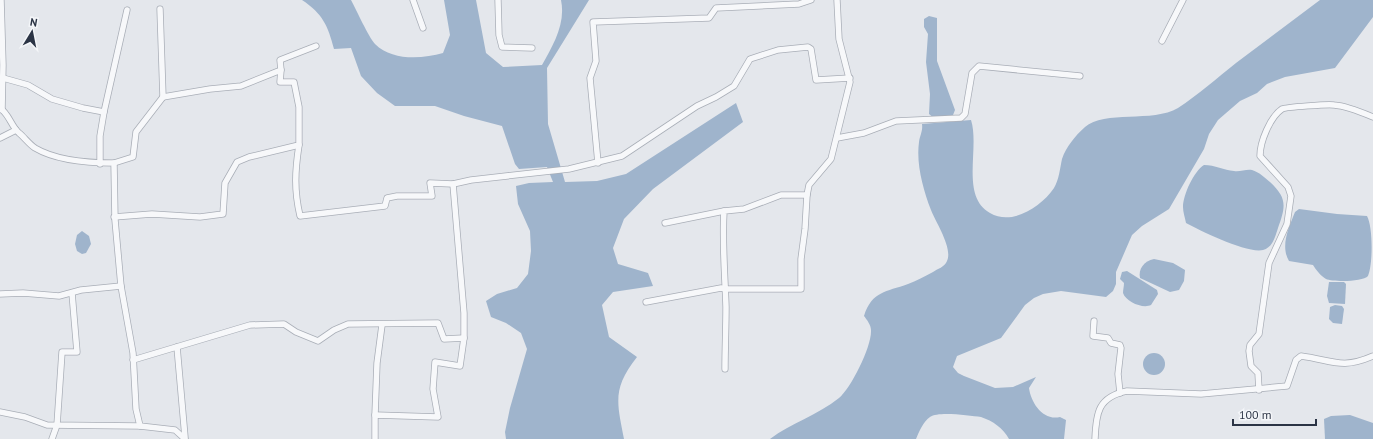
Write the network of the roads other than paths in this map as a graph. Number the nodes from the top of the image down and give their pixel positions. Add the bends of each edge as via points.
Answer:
1 (1, 0) edge
2 (413, 0) edge
3 (498, 0) edge
4 (811, 0) edge
5 (837, 0) edge
6 (1183, 0) edge
7 (160, 8) dead end
8 (127, 10) dead end
9 (423, 28) dead end
10 (1162, 41) dead end
11 (316, 46) dead end
12 (532, 48) dead end
13 (281, 70) junction
14 (1080, 76) dead end
15 (3, 78) junction
16 (850, 78) junction
17 (163, 97) junction
18 (1, 109) edge
19 (104, 112) junction
20 (1373, 117) edge
21 (16, 130) junction
22 (0, 138) edge
23 (837, 138) junction
24 (299, 145) junction
25 (114, 163) junction
26 (100, 164) junction
27 (598, 164) junction
28 (453, 184) junction
29 (807, 195) junction
30 (724, 212) junction
31 (114, 217) junction
32 (665, 223) dead end
33 (122, 286) junction
34 (725, 289) junction
35 (72, 293) junction
36 (0, 294) edge
37 (646, 302) dead end
38 (1094, 321) dead end
39 (382, 325) junction
40 (464, 338) junction
41 (177, 347) junction
42 (1373, 356) edge
43 (133, 360) junction
44 (724, 369) dead end
45 (1259, 390) junction
46 (1120, 393) junction
47 (0, 412) edge
48 (375, 414) junction
49 (57, 425) junction
50 (140, 426) junction
51 (185, 438) edge
52 (52, 439) edge
53 (375, 439) edge
54 (1095, 439) edge

1 - 15 street
2 - 9 street
3 - 12 street via 502,47
4 - 27 street via 799,4 716,8 709,18 593,22 596,61 590,78
5 - 16 street via 839,39
6 - 10 street
7 - 17 street
8 - 19 street
11 - 13 street via 280,60
13 - 17 street via 241,86 210,88
13 - 24 street via 280,82 294,82 299,107
14 - 23 street via 979,66 972,73 965,114 961,118 896,121 864,133
15 - 18 street
15 - 19 street via 28,85 52,99
16 - 23 street
16 - 27 street via 816,80 812,52 808,47 778,50 754,57 750,59 734,86 697,106 622,156
17 - 25 street via 136,132 133,157
18 - 21 street
19 - 26 street via 100,136
20 - 45 street via 1334,105 1298,106 1282,109 1264,135 1260,156 1288,187 1291,196 1287,224 1269,263 1259,334 1250,345 1249,351 1251,366 1258,373
21 - 22 street
21 - 26 street via 34,148 59,157
23 - 29 street via 831,159 809,185
24 - 28 street via 295,169 295,196 300,216 385,206 387,198 432,196 430,183
24 - 31 street via 237,162 225,183 224,214 200,217 152,214
25 - 26 street
25 - 31 street
27 - 28 street
28 - 40 street
29 - 30 street via 781,195 744,209
29 - 34 street via 801,288
30 - 32 street
30 - 34 street
31 - 33 street
33 - 35 street
33 - 43 street
34 - 37 street
34 - 44 street
35 - 36 street via 60,296
35 - 49 street via 77,352 62,352
38 - 46 street via 1093,336 1108,338 1120,345
39 - 40 street via 438,323 444,339
39 - 41 street via 348,324 334,330 318,342 284,324 250,325
39 - 48 street
40 - 48 street via 460,366 435,362 433,389 438,417
41 - 43 street
41 - 51 street
42 - 45 street via 1358,363 1346,364 1301,356 1296,360 1288,386
43 - 50 street via 136,409
45 - 46 street via 1201,394
46 - 54 street via 1111,396 1098,409
47 - 49 street via 47,425
48 - 53 street
49 - 50 street
49 - 52 street
50 - 51 street via 175,430

